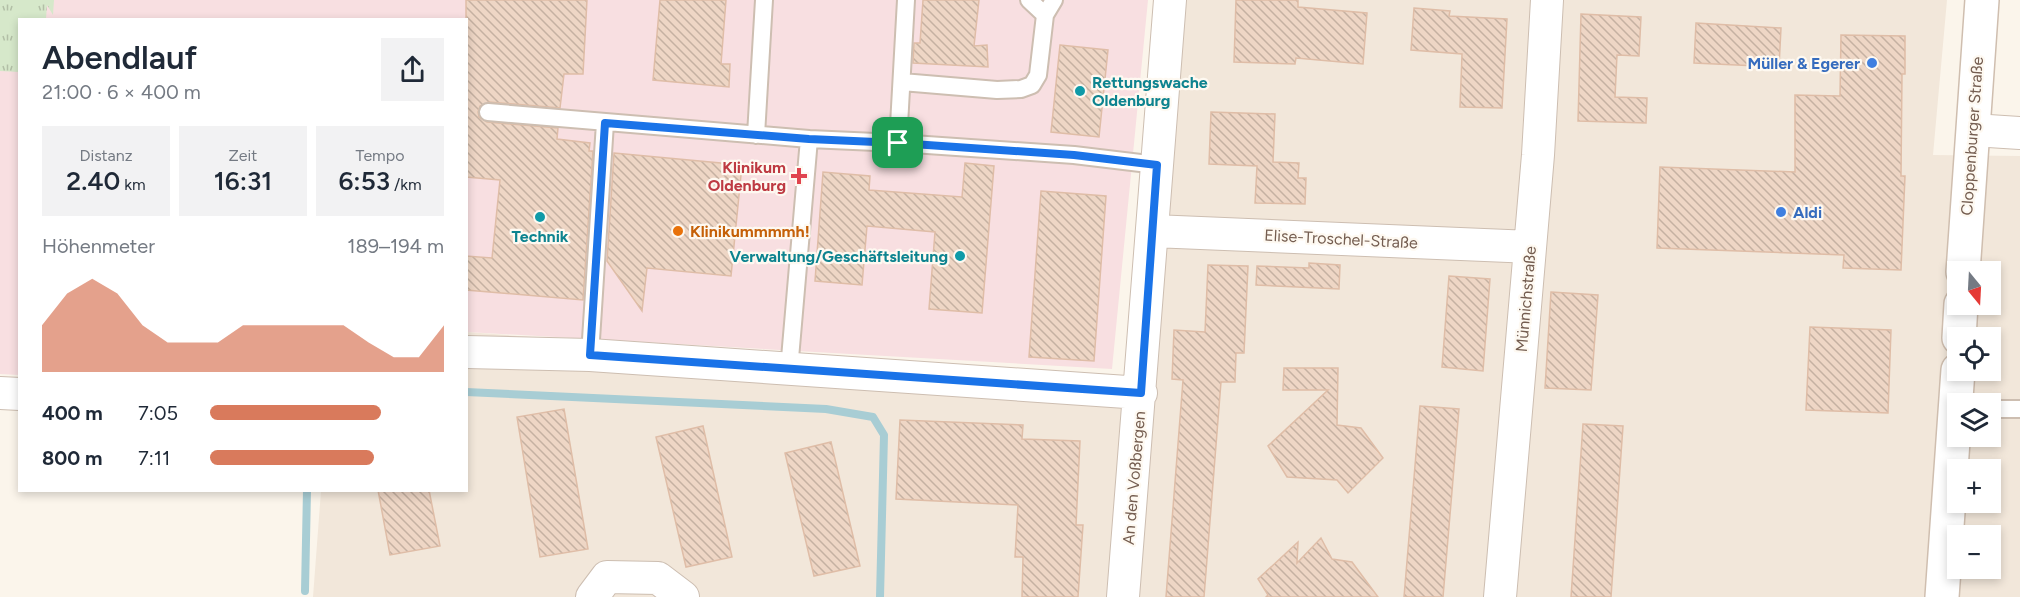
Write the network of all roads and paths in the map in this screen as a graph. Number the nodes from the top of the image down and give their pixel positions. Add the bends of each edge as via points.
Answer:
1 (764, 0) edge
2 (906, 0) edge
3 (1029, 0) edge
4 (1054, 0) edge
5 (1170, 0) edge
6 (1547, 0) edge
7 (1982, 0) edge
8 (1045, 15) junction
9 (902, 82) junction
10 (488, 112) dead end
11 (605, 123) junction
12 (1973, 130) junction
13 (2020, 134) edge
14 (756, 135) junction
15 (809, 139) junction
16 (898, 143) junction
17 (1157, 165) junction
18 (1153, 231) junction
19 (1530, 248) junction
20 (1964, 261) edge
21 (468, 352) edge
22 (590, 355) junction
23 (789, 370) junction
24 (0, 393) edge
25 (1141, 393) junction
26 (18, 394) edge
27 (2001, 409) edge
28 (2020, 409) edge
29 (1953, 447) edge
30 (592, 597) edge
31 (683, 597) edge
32 (1124, 597) edge
33 (1500, 597) edge
34 (1942, 597) edge

1 - 14 lane
2 - 9 lane
3 - 8 lane
4 - 8 lane
5 - 17 street, An den Voßbergen
6 - 19 street, Münnichstraße
7 - 12 main road, Cloppenburger Straße
8 - 9 lane via 1038,75 1032,85 997,90
9 - 16 lane
10 - 11 lane
11 - 14 lane
11 - 22 lane
12 - 13 street
12 - 20 main road, Cloppenburger Straße
14 - 15 lane
15 - 16 lane
15 - 23 lane
16 - 17 lane
17 - 18 street, An den Voßbergen
18 - 19 street, Elise-Troschel-Straße
18 - 25 street, An den Voßbergen
19 - 33 street, Münnichstraße
21 - 22 street
22 - 23 street
23 - 25 street
24 - 26 street
25 - 32 street, An den Voßbergen
27 - 28 lane
29 - 34 main road
30 - 31 street via 607,577 658,578

